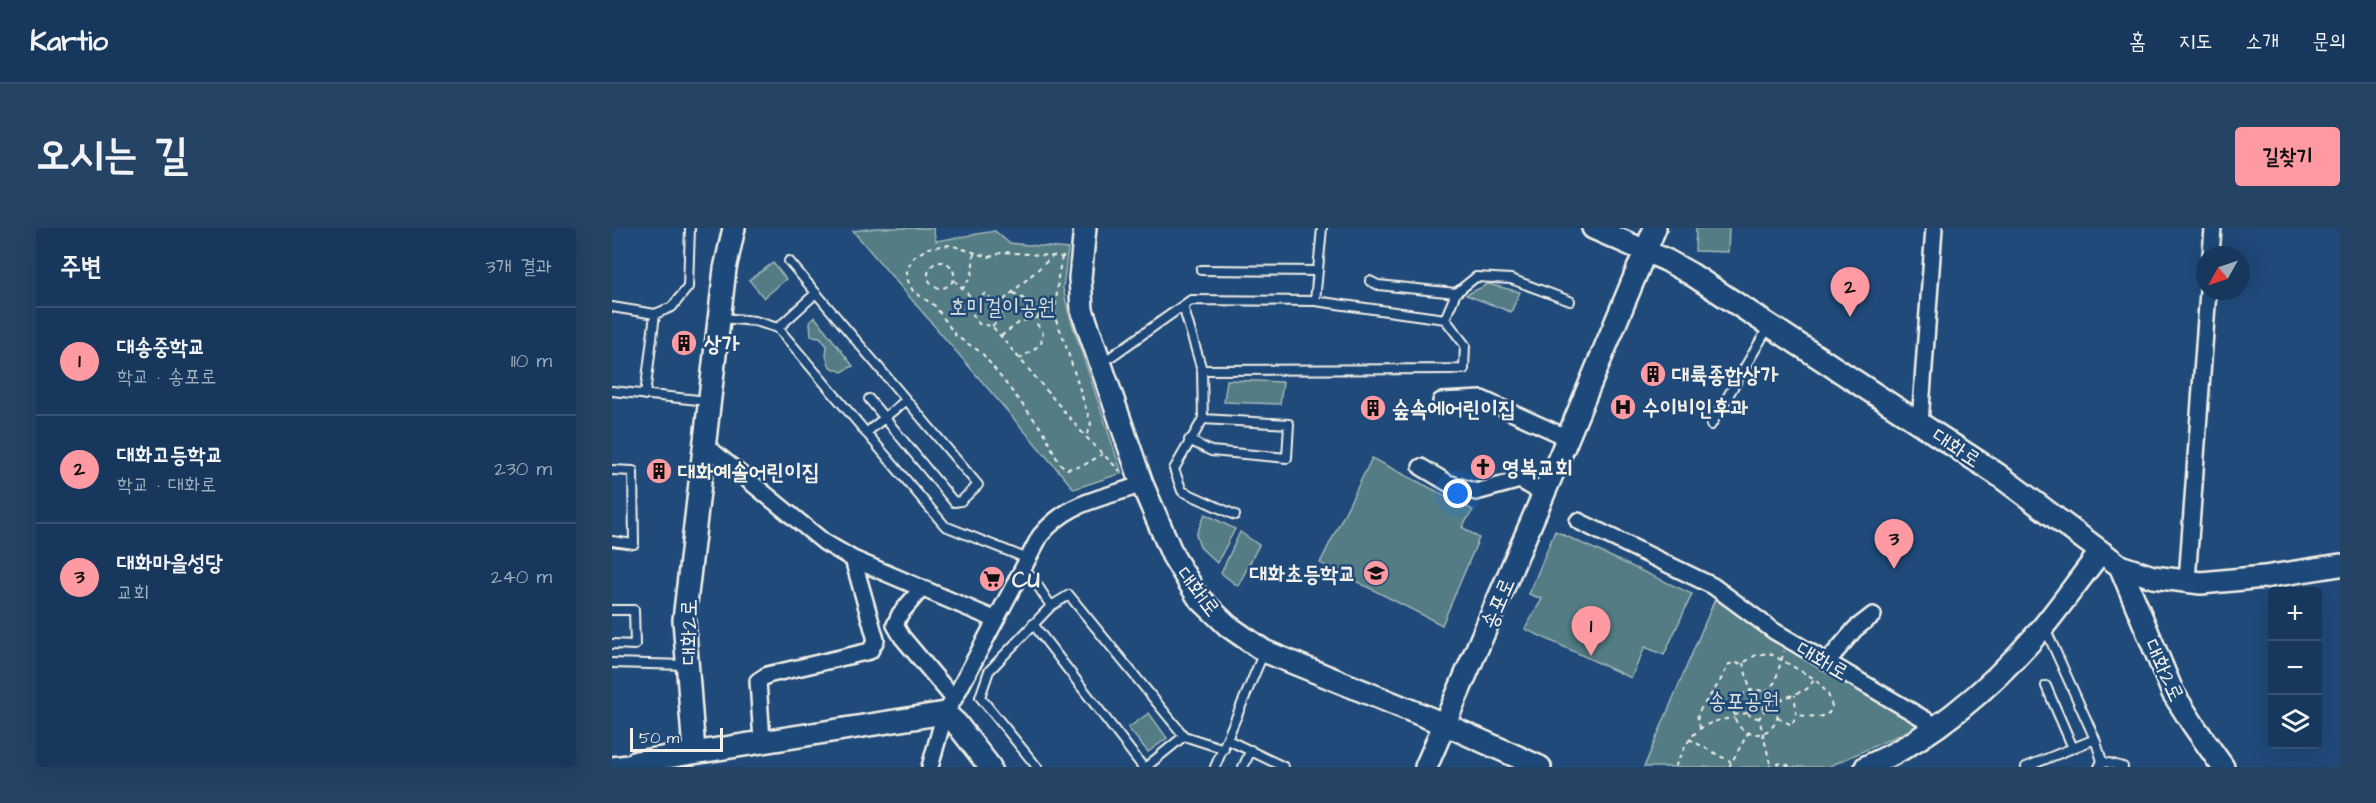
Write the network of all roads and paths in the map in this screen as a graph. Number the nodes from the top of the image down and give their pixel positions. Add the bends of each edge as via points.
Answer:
1 (690, 228) edge
2 (734, 228) edge
3 (1085, 228) edge
4 (1322, 228) edge
5 (1593, 228) edge
6 (1655, 228) edge
7 (1934, 228) edge
8 (2213, 228) edge
9 (2212, 246) edge
10 (1646, 251) junction
11 (974, 253) junction
12 (1053, 256) junction
13 (789, 261) dead end
14 (1201, 270) dead end
15 (1318, 271) junction
16 (953, 279) junction
17 (1371, 281) dead end
18 (962, 290) junction
19 (816, 293) junction
20 (1012, 293) junction
21 (1456, 293) junction
22 (2207, 300) edge
23 (975, 301) junction
24 (1315, 301) junction
25 (1570, 301) dead end
26 (996, 306) junction
27 (1183, 306) junction
28 (612, 307) edge
29 (655, 314) junction
30 (1038, 317) junction
31 (720, 318) junction
32 (1445, 319) junction
33 (992, 326) junction
34 (1769, 326) junction
35 (778, 328) junction
36 (1001, 337) junction
37 (1020, 359) junction
38 (1100, 364) junction
39 (1202, 370) junction
40 (612, 391) edge
41 (645, 395) junction
42 (868, 399) dead end
43 (906, 400) junction
44 (709, 401) junction
45 (1441, 401) dead end
46 (884, 418) junction
47 (1203, 418) junction
48 (1920, 423) junction
49 (1711, 425) dead end
50 (866, 433) junction
51 (1086, 436) junction
52 (1568, 438) junction
53 (1189, 440) junction
54 (705, 445) junction
55 (1103, 454) junction
56 (1421, 467) dead end
57 (612, 470) edge
58 (1122, 473) dead end
59 (1142, 484) junction
60 (1544, 494) junction
61 (1235, 515) dead end
62 (1578, 521) dead end
63 (612, 542) edge
64 (2100, 553) junction
65 (853, 559) junction
66 (1028, 559) junction
67 (2340, 565) edge
68 (2120, 566) junction
69 (1020, 572) junction
70 (2187, 581) junction
71 (922, 588) junction
72 (1051, 606) junction
73 (612, 610) edge
74 (1873, 615) dead end
75 (994, 619) junction
76 (1033, 624) junction
77 (2043, 627) junction
78 (1789, 640) junction
79 (612, 644) edge
80 (1264, 651) junction
81 (1782, 659) junction
82 (1827, 662) junction
83 (612, 663) edge
84 (1743, 663) junction
85 (687, 666) junction
86 (1815, 680) junction
87 (2046, 686) dead end
88 (1751, 690) junction
89 (1766, 692) junction
90 (1795, 695) junction
91 (1754, 703) junction
92 (1776, 703) junction
93 (950, 706) junction
94 (1763, 707) junction
95 (1748, 713) junction
96 (1796, 714) junction
97 (1734, 716) junction
98 (1759, 718) junction
99 (1778, 718) junction
100 (1444, 724) junction
101 (1938, 727) junction
102 (1700, 728) junction
103 (1748, 733) junction
104 (1762, 734) junction
105 (1184, 736) junction
106 (1688, 739) junction
107 (2095, 739) junction
108 (1228, 740) junction
109 (762, 741) junction
110 (2073, 748) junction
111 (1224, 749) junction
112 (1251, 750) junction
113 (694, 752) junction
114 (636, 762) joint
115 (1731, 762) junction
116 (2101, 764) edge
117 (612, 765) edge
118 (1770, 766) edge
119 (930, 767) edge
120 (990, 767) edge
121 (1037, 767) edge
122 (1145, 767) edge
123 (1215, 767) edge
124 (1243, 767) edge
125 (1284, 767) edge
126 (1426, 767) edge
127 (1540, 767) edge
128 (1674, 767) edge
129 (1729, 767) edge
130 (1795, 767) edge
131 (1866, 767) edge
132 (2026, 767) edge
133 (2123, 767) edge
134 (2223, 767) edge

1 - 29 lane via 688,287 672,307
2 - 31 street, 대화2로
3 - 38 street, 대화1로 via 1079,295
4 - 15 lane
5 - 10 street, 대화로
6 - 10 street, 송포로
7 - 48 street
8 - 9 street
10 - 34 street, 대화로 via 1673,263
10 - 52 street, 송포로
11 - 12 path via 988,257 1003,252
11 - 18 path via 972,275
11 - 55 path via 950,245 928,248 914,257 907,269 907,279 913,291 935,306 956,336 982,353 1044,432 1059,463 1067,469 1082,466
12 - 20 path
12 - 51 path via 1064,257 1058,277 1055,318 1091,424
13 - 19 lane
14 - 15 lane
15 - 24 lane
16 - 16 path via 947,264 939,263 929,270 930,282 936,287 944,288
16 - 18 path
17 - 21 lane
18 - 23 path
19 - 35 lane
19 - 43 lane
20 - 26 path
20 - 30 path via 1026,301 1040,302 1044,308
21 - 25 lane via 1476,277 1511,279
21 - 32 lane
22 - 70 street
23 - 26 path via 986,293
23 - 33 path via 972,313 979,324
24 - 27 lane via 1191,300
24 - 32 lane
26 - 33 path via 1004,317
27 - 38 lane
27 - 39 lane
28 - 29 lane
29 - 41 lane
30 - 36 path via 1020,322
30 - 37 path via 1041,344
31 - 35 lane
31 - 44 street, 대화2로
32 - 39 lane via 1466,345 1464,369
33 - 36 path
34 - 48 street, 대화로
34 - 49 lane
35 - 50 lane
36 - 37 path
37 - 51 path
38 - 59 street, 대화1로
39 - 47 lane
40 - 41 lane
41 - 44 lane
42 - 46 lane
43 - 46 lane
43 - 46 lane via 978,485 961,501 954,502
44 - 54 street, 대화2로
45 - 52 street via 1482,399
46 - 50 lane
47 - 53 lane
47 - 53 lane via 1289,424 1287,458 1211,451
48 - 64 street, 대화로 via 2030,496
50 - 66 lane via 945,526
51 - 55 path
52 - 60 street, 송포로
53 - 61 lane via 1174,469 1182,491
54 - 65 street via 824,542
54 - 85 street, 대화2로 via 684,620
55 - 58 path
56 - 60 street via 1448,483 1476,492 1520,480
57 - 63 lane via 633,471 634,544
59 - 66 street via 1065,512 1040,536
59 - 80 street, 대화1로 via 1173,556 1198,597 1227,626
60 - 100 street, 송포로
62 - 78 street, 대화1로 via 1713,586
64 - 68 street, 대화로
64 - 77 street
65 - 71 street
65 - 109 street via 876,640 870,651 767,675 758,681
66 - 69 street
67 - 70 street, 대화로 via 2244,580
68 - 70 street, 대화로 via 2153,577
68 - 134 street, 대화2로 via 2173,693
69 - 72 lane via 1032,577
69 - 75 street
71 - 75 street
71 - 93 street via 900,614 896,625
72 - 76 lane
72 - 105 lane via 1069,595
73 - 79 lane via 634,610 635,645
74 - 82 street
75 - 93 street
76 - 121 lane via 989,672 980,697
76 - 122 lane
77 - 101 street via 1987,686
77 - 107 lane
78 - 81 path
78 - 82 street, 대화1로
80 - 100 street, 대화1로
80 - 108 lane
81 - 84 path via 1769,653 1755,654
81 - 86 path
81 - 89 path
82 - 101 street, 대화1로
83 - 85 lane
84 - 88 path
84 - 102 path via 1729,664 1697,714
85 - 113 street, 대화2로
86 - 90 path
86 - 96 path via 1833,706 1820,717
87 - 110 lane
88 - 89 path
88 - 91 path
88 - 97 path via 1738,698
89 - 92 path
90 - 92 path
90 - 96 path
91 - 94 path
91 - 95 path
92 - 94 path
92 - 99 path
93 - 109 street
93 - 119 street
93 - 120 street via 956,723
94 - 98 path
95 - 97 path
95 - 98 path
96 - 99 path via 1792,725
97 - 102 path
97 - 103 path
98 - 104 path
99 - 104 path
100 - 126 street, 송포로
100 - 127 street, 대화1로
101 - 131 street
102 - 106 path
103 - 104 path
103 - 115 path
104 - 118 path
105 - 111 lane
105 - 122 lane
106 - 115 path
106 - 128 path
107 - 110 lane
107 - 116 lane
108 - 111 lane
108 - 112 lane
109 - 113 street
110 - 132 lane
111 - 123 lane
112 - 124 lane
112 - 125 lane
113 - 114 street
114 - 117 street
115 - 129 path
116 - 133 lane
118 - 130 path via 1781,763

